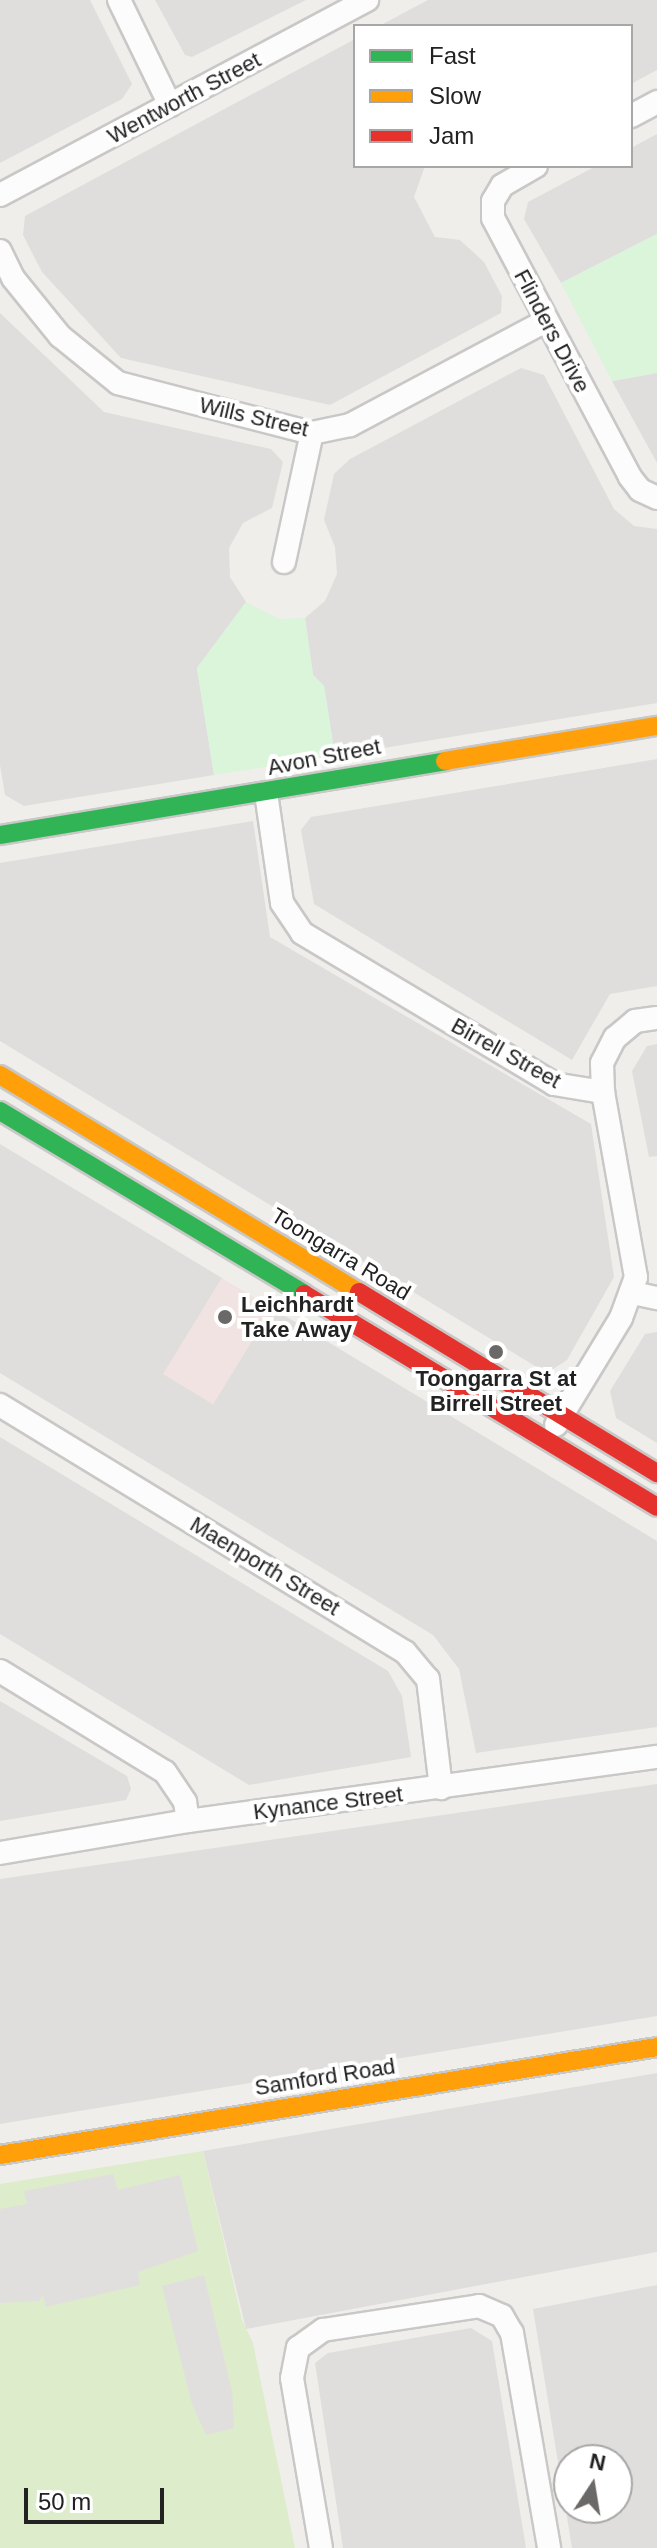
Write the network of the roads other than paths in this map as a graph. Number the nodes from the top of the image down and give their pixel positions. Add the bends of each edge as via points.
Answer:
1 (119, 0) edge
2 (367, 0) edge
3 (657, 102) edge
4 (170, 105) junction
5 (633, 115) edge
6 (533, 168) edge
7 (0, 195) edge
8 (0, 251) edge
9 (546, 321) junction
10 (312, 433) junction
11 (657, 498) edge
12 (284, 562) dead end
13 (657, 726) edge
14 (266, 793) junction
15 (0, 835) edge
16 (657, 1018) edge
17 (0, 1075) edge
18 (603, 1092) junction
19 (0, 1111) edge
20 (633, 1293) junction
21 (657, 1298) edge
22 (0, 1405) edge
23 (562, 1415) junction
24 (547, 1440) junction
25 (657, 1473) edge
26 (657, 1507) edge
27 (0, 1671) edge
28 (657, 1757) edge
29 (441, 1788) junction
30 (188, 1821) junction
31 (0, 1853) edge
32 (657, 2047) edge
33 (0, 2155) edge
34 (321, 2548) edge
35 (549, 2548) edge

1 - 4 street
2 - 4 street, Wentworth Street
3 - 5 street
4 - 7 street, Wentworth Street
6 - 9 street, Flinders Drive via 502,186 492,210
8 - 10 street, Wills Street via 13,278 60,336 118,383
9 - 10 street, Wills Street via 350,425
9 - 11 street, Flinders Drive via 630,477 640,490
10 - 12 street
13 - 14 main road, Avon Street
14 - 15 main road, Avon Street
14 - 18 street, Birrell Street via 282,903 302,933 554,1084
16 - 18 street via 635,1021 615,1038 602,1063
17 - 23 main road, Toongarra Road
18 - 20 street via 636,1277
19 - 24 main road
20 - 21 street
20 - 23 street
22 - 29 street, Maenporth Street via 405,1652 428,1679
23 - 24 street
23 - 25 main road, Toongarra Road
24 - 26 main road
27 - 30 street via 165,1772 185,1802
28 - 29 street, Kynance Street
29 - 30 street, Kynance Street
30 - 31 street, Kynance Street
32 - 33 main road, Samford Road
34 - 35 street via 292,2378 298,2348 323,2330 479,2306 502,2316 512,2333

